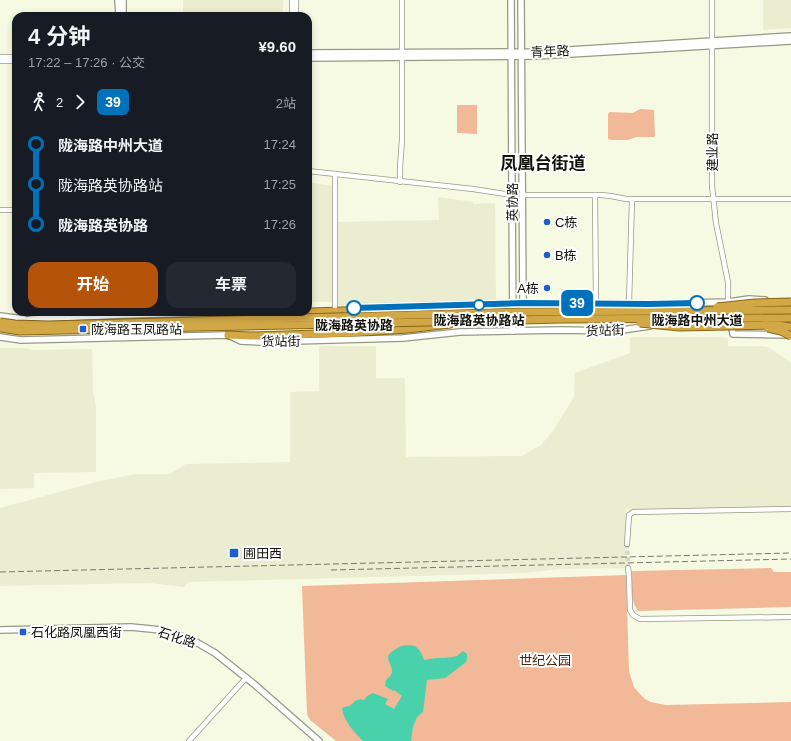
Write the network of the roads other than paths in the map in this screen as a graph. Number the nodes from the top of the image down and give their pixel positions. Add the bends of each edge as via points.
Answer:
1 (118, 0) edge
2 (123, 0) edge
3 (292, 0) edge
4 (296, 0) edge
5 (402, 0) edge
6 (511, 0) edge
7 (521, 0) edge
8 (712, 0) edge
9 (119, 12) edge
10 (123, 12) edge
11 (292, 12) edge
12 (296, 12) edge
13 (791, 36) edge
14 (791, 40) edge
15 (712, 44) junction
16 (312, 53) edge
17 (511, 54) junction
18 (521, 54) junction
19 (402, 56) junction
20 (0, 57) edge
21 (12, 57) edge
22 (312, 58) edge
23 (0, 61) edge
24 (12, 61) edge
25 (312, 171) edge
26 (335, 174) junction
27 (400, 182) junction
28 (512, 195) junction
29 (522, 195) junction
30 (595, 195) junction
31 (632, 199) junction
32 (713, 199) junction
33 (791, 199) edge
34 (0, 210) edge
35 (12, 210) edge
36 (791, 301) edge
37 (728, 302) junction
38 (523, 303) junction
39 (596, 303) junction
40 (513, 304) junction
41 (629, 304) junction
42 (791, 306) edge
43 (336, 308) junction
44 (312, 309) edge
45 (791, 310) edge
46 (684, 311) junction
47 (312, 312) edge
48 (440, 314) junction
49 (0, 316) edge
50 (86, 316) edge
51 (122, 316) edge
52 (791, 318) edge
53 (33, 319) junction
54 (610, 319) junction
55 (476, 321) junction
56 (0, 322) edge
57 (731, 322) junction
58 (791, 322) edge
59 (758, 325) junction
60 (0, 327) edge
61 (791, 327) edge
62 (513, 331) junction
63 (523, 331) junction
64 (791, 335) edge
65 (228, 336) junction
66 (0, 337) edge
67 (122, 338) junction
68 (791, 509) edge
69 (627, 544) tunnel mouth
70 (628, 568) tunnel mouth
71 (791, 616) edge
72 (0, 630) edge
73 (246, 678) junction
74 (189, 741) edge
75 (319, 741) edge

1 - 9 street
2 - 10 street
3 - 11 street
4 - 12 street
5 - 19 street
6 - 17 street, 英协路
7 - 18 street, 英协路
8 - 15 street, 建业路
13 - 15 street, 青年路
14 - 15 street, 青年路
15 - 18 street, 青年路 via 545,56
15 - 32 street, 建业路
16 - 19 street, 青年路
17 - 18 street, 青年路
17 - 19 street, 青年路
17 - 28 street, 英协路
18 - 29 street, 英协路
19 - 22 street, 青年路
19 - 27 street
20 - 21 street
23 - 24 street
25 - 26 street
26 - 27 street
26 - 43 street
27 - 28 street
28 - 40 street, 英协路
29 - 30 street
29 - 38 street, 英协路
30 - 31 street
30 - 39 street
31 - 32 street
31 - 41 street
32 - 33 street
32 - 37 street, 建业路 via 728,282
34 - 35 street
36 - 37 street via 749,299
36 - 46 highway, bridge
37 - 41 street, 货站街
37 - 42 street via 755,306
38 - 39 street, 货站街
38 - 40 street, 货站街
38 - 63 street, 英协路
39 - 41 street, 货站街
40 - 43 street, 货站街
40 - 62 street, 英协路
43 - 44 street, 货站街
45 - 46 highway, bridge
46 - 48 highway, bridge
47 - 48 highway, bridge via 374,310
48 - 56 highway, bridge via 56,325
49 - 53 street
50 - 53 street
51 - 67 street
52 - 54 highway, bridge
53 - 60 street
54 - 55 highway, bridge
54 - 59 highway, bridge via 675,326
55 - 60 highway, bridge via 35,331 13,331
55 - 65 highway, bridge via 348,333
57 - 58 street, 货站街
57 - 63 street, 货站街 via 679,322 615,331
57 - 64 street via 733,334
59 - 61 highway, bridge
59 - 64 highway, bridge
62 - 63 street, 货站街
62 - 65 street, 货站街 via 460,332 403,338 259,342 241,341
65 - 67 street, 货站街
66 - 67 street, 货站街 via 21,340
68 - 69 street via 633,512 629,515
70 - 71 street via 630,610 633,616 640,619
72 - 73 street, 石化路 via 131,627 161,630 207,648
73 - 74 street
73 - 75 street, 石化路

